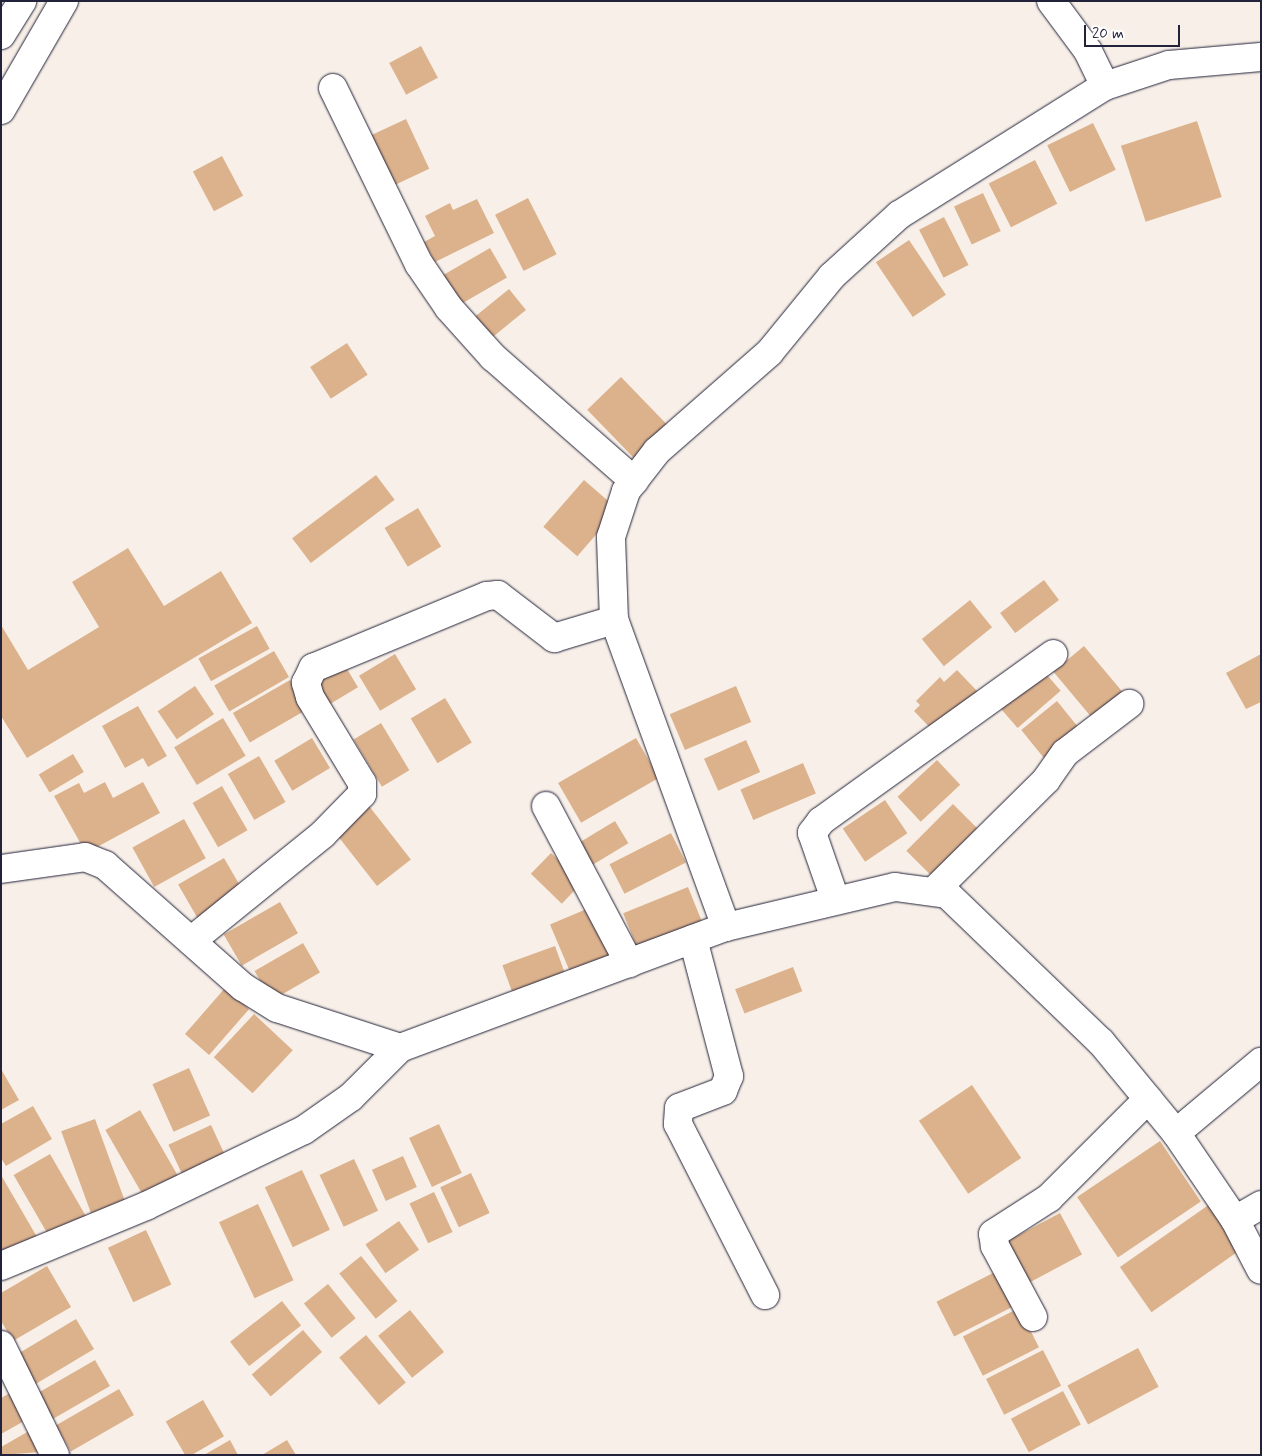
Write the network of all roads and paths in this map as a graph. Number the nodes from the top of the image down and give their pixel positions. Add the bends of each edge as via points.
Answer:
1 (22, 1) edge
2 (64, 1) edge
3 (1051, 1) edge
4 (1, 35) edge
5 (1261, 57) edge
6 (1106, 86) junction
7 (333, 88) dead end
8 (1, 110) edge
9 (634, 481) junction
10 (614, 620) junction
11 (1053, 654) dead end
12 (1129, 704) dead end
13 (546, 806) dead end
14 (1, 869) edge
15 (934, 891) junction
16 (835, 899) junction
17 (726, 927) junction
18 (693, 939) junction
19 (191, 941) junction
20 (629, 963) junction
21 (400, 1048) junction
22 (1261, 1062) edge
23 (1148, 1100) junction
24 (1176, 1133) junction
25 (1261, 1205) edge
26 (1235, 1220) junction
27 (1, 1266) edge
28 (1261, 1270) edge
29 (765, 1295) dead end
30 (1033, 1317) dead end
31 (1, 1345) edge
32 (55, 1455) edge

1 - 4 street
2 - 8 street
3 - 6 street via 1088,51
5 - 6 street via 1170,65
6 - 9 street via 899,215 832,276 769,353 657,451
7 - 9 street via 419,264 449,308 493,357
9 - 10 street via 626,491 611,537
10 - 17 street
10 - 19 street via 554,638 498,595 487,596 313,668 306,683 310,697 362,783 362,794 323,834
11 - 16 street via 821,821 812,833
12 - 15 street via 1065,753 1046,780
13 - 20 street
14 - 19 street via 85,857 123,878
15 - 16 street via 895,887
15 - 23 street via 947,894 982,924 1101,1042
16 - 17 street
17 - 18 street
18 - 20 street
18 - 29 street via 729,1076 724,1091 679,1108 678,1124
19 - 21 street via 243,987 277,1008
20 - 21 street
21 - 27 street via 351,1097 304,1130 146,1206
22 - 24 street
23 - 24 street
23 - 30 street via 1049,1198 993,1234 995,1246
24 - 26 street
25 - 26 street
26 - 28 street
31 - 32 street

